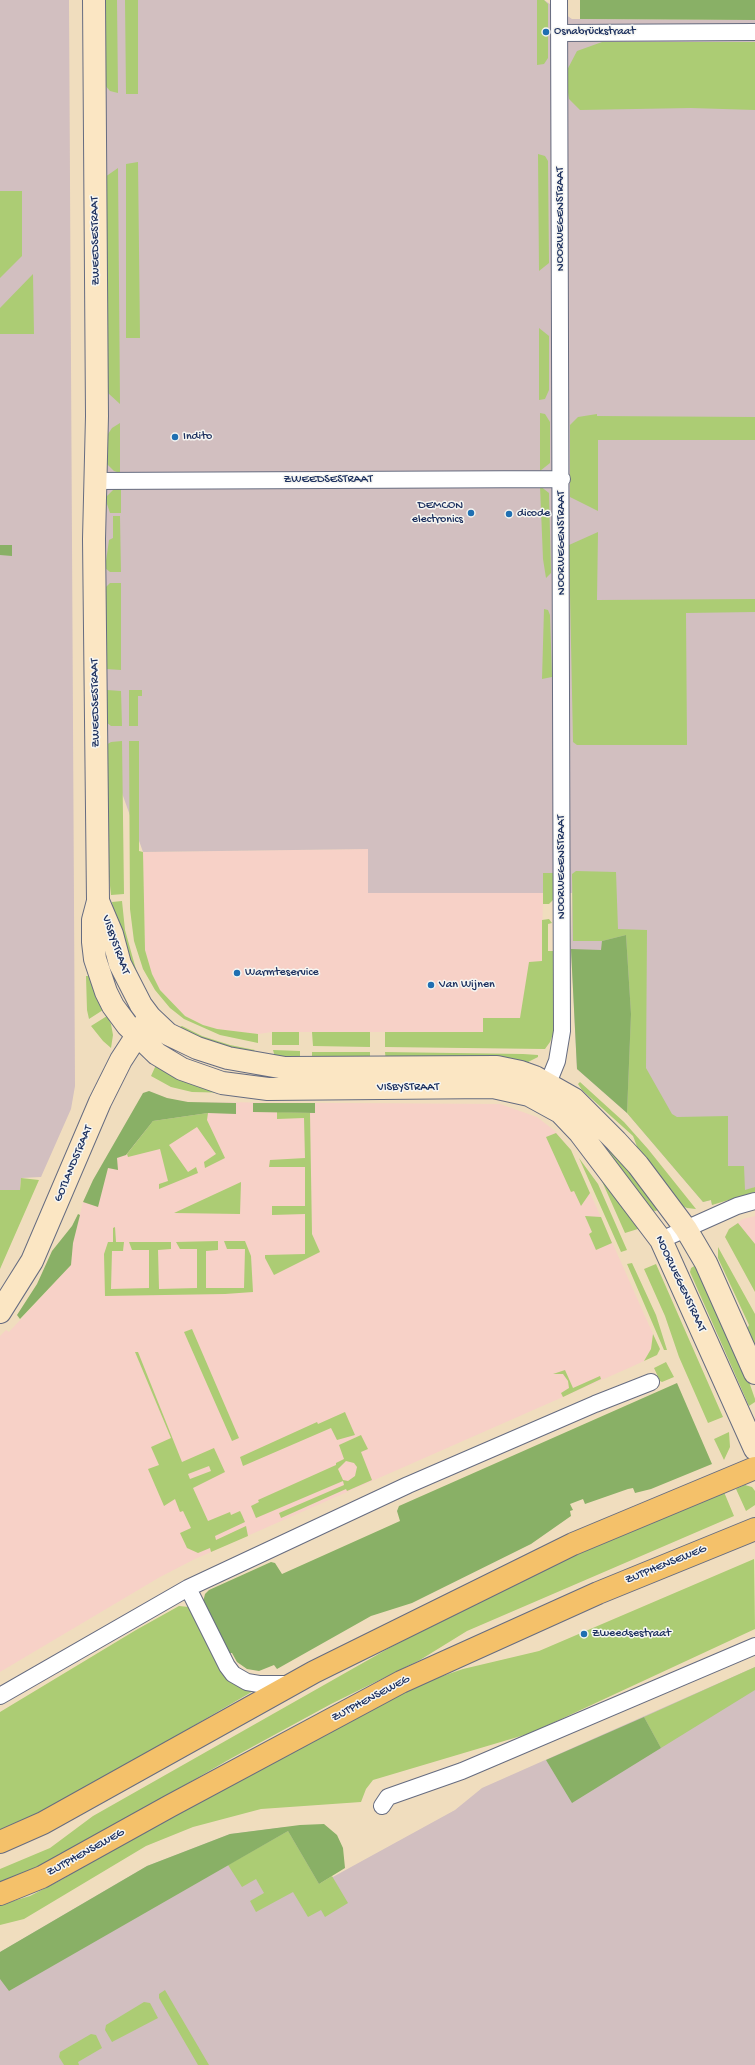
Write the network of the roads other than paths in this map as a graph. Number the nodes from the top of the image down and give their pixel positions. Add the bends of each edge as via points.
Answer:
1 (94, 0) edge
2 (559, 0) edge
3 (755, 32) edge
4 (560, 33) junction
5 (562, 479) junction
6 (94, 481) junction
7 (98, 901) junction
8 (150, 1017) junction
9 (136, 1035) junction
10 (544, 1092) junction
11 (755, 1201) edge
12 (686, 1229) junction
13 (661, 1240) junction
14 (0, 1312) edge
15 (755, 1373) edge
16 (651, 1382) dead end
17 (755, 1449) edge
18 (755, 1468) edge
19 (755, 1529) edge
20 (188, 1588) junction
21 (755, 1646) edge
22 (293, 1684) junction
23 (0, 1696) edge
24 (382, 1806) dead end
25 (0, 1842) edge
26 (0, 1894) edge

1 - 6 street, ZWEEDSESTRAAT via 97,424
2 - 4 street, NOORWEGENSTRAAT
3 - 4 street
4 - 5 street, NOORWEGENSTRAAT
5 - 6 street, ZWEEDSESTRAAT
5 - 10 street, NOORWEGENSTRAAT via 562,1031 557,1061
6 - 7 street, ZWEEDSESTRAAT
7 - 8 street, VISBYSTRAAT via 112,934 120,964 134,994
7 - 9 street, VISBYSTRAAT via 93,920 95,959 100,978 113,1006
8 - 9 street, GOTLANDSTRAAT
8 - 10 street, VISBYSTRAAT via 168,1034 197,1048 258,1065 301,1069 497,1067 521,1072
9 - 10 street, VISBYSTRAAT via 157,1054 182,1069 236,1086 268,1089 493,1087
9 - 14 street, GOTLANDSTRAAT via 100,1102 32,1262
10 - 12 street via 574,1099 616,1141 656,1187
10 - 13 street, NOORWEGENSTRAAT via 580,1133
11 - 12 street via 736,1206
12 - 13 street
12 - 15 street via 706,1263
13 - 17 street, NOORWEGENSTRAAT
16 - 20 street via 408,1485
18 - 22 main road via 573,1544
19 - 26 main road, ZUTPHENSEWEG via 598,1593 401,1682 42,1877
20 - 22 street via 233,1674 247,1682 259,1684
20 - 23 street
21 - 24 street via 462,1771 388,1797
22 - 25 main road via 43,1823

